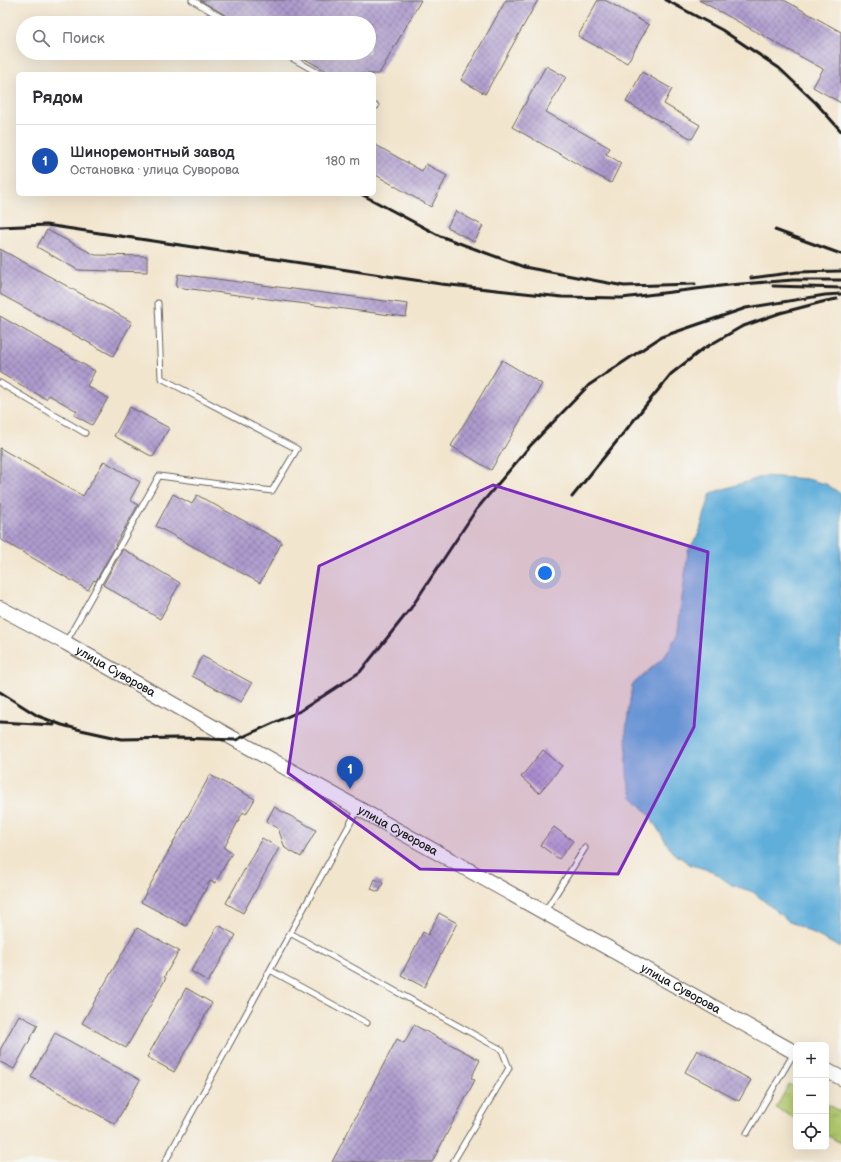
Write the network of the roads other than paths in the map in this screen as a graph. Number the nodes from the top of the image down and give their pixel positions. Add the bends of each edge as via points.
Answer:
1 (192, 0) edge
2 (220, 16) edge
3 (295, 60) edge
4 (316, 72) edge
5 (158, 304) dead end
6 (0, 383) edge
7 (84, 433) dead end
8 (0, 608) edge
9 (66, 643) junction
10 (358, 808) junction
11 (585, 848) dead end
12 (544, 912) junction
13 (290, 933) junction
14 (270, 970) junction
15 (367, 1023) dead end
16 (793, 1051) edge
17 (793, 1058) edge
18 (829, 1072) edge
19 (841, 1078) edge
20 (747, 1133) dead end
21 (165, 1162) edge
22 (453, 1162) edge

1 - 2 lane
3 - 4 lane
5 - 9 lane via 161,378 297,449 272,492 159,476
6 - 7 lane
8 - 9 main road, улица Суворова
9 - 10 main road, улица Суворова
10 - 12 main road, улица Суворова
10 - 13 lane
11 - 12 lane
12 - 16 main road, улица Суворова
13 - 14 lane
13 - 22 lane via 502,1050 509,1068
14 - 15 lane
14 - 21 lane
17 - 20 lane
18 - 19 main road

